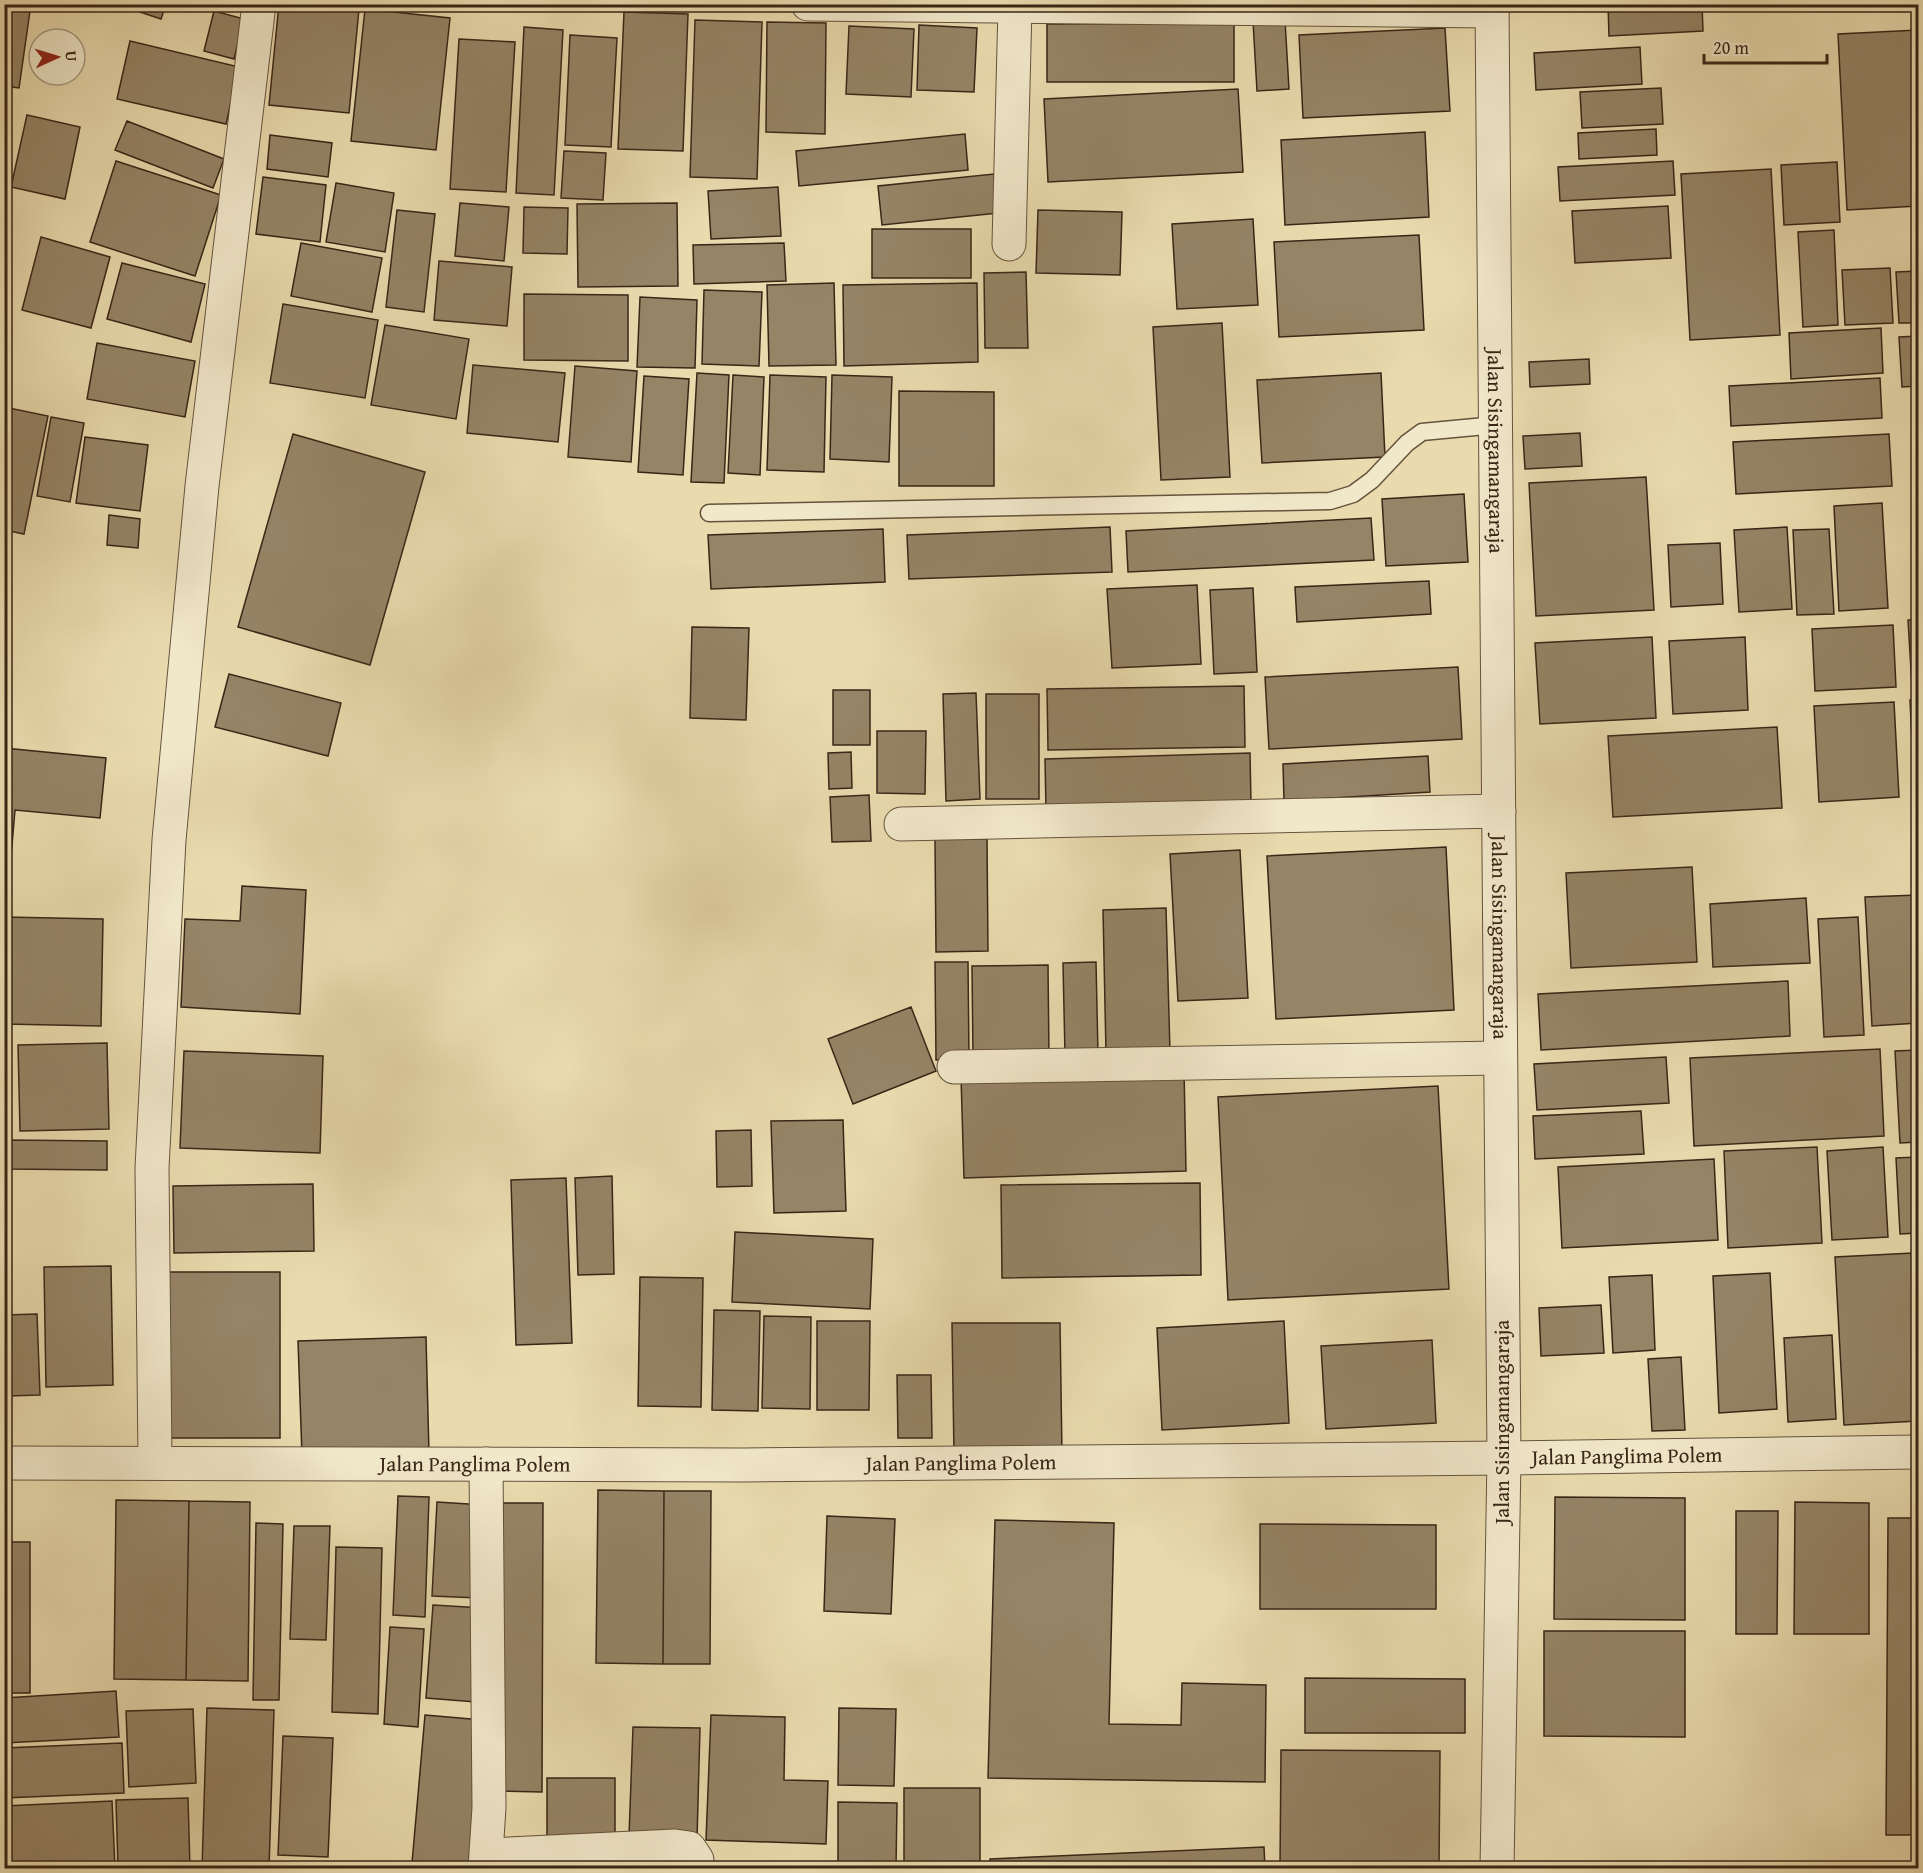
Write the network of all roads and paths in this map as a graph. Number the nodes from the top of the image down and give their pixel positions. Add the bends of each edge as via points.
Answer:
1 (259, 4) edge
2 (808, 4) edge
3 (1016, 7) junction
4 (1492, 8) edge
5 (1010, 244) dead end
6 (1496, 425) junction
7 (709, 513) dead end
8 (1499, 811) junction
9 (902, 824) dead end
10 (1500, 1058) junction
11 (954, 1067) dead end
12 (1918, 1452) edge
13 (1504, 1458) junction
14 (4, 1463) edge
15 (155, 1463) junction
16 (486, 1464) junction
17 (486, 1862) edge
18 (697, 1869) edge
19 (1497, 1869) edge

1 - 15 street via 202,486 169,840 152,1168
2 - 3 street
3 - 4 street
3 - 5 street
4 - 6 street, Jalan Sisingamangaraja
6 - 7 lane via 1422,432 1353,495 1330,501
6 - 8 street, Jalan Sisingamangaraja
8 - 9 street
8 - 10 street, Jalan Sisingamangaraja
10 - 11 street
10 - 13 street, Jalan Sisingamangaraja
12 - 13 street, Jalan Panglima Polem
13 - 16 street, Jalan Panglima Polem
13 - 19 street, Jalan Sisingamangaraja
14 - 15 street, Jalan Panglima Polem
15 - 16 street, Jalan Panglima Polem
16 - 17 street
17 - 18 street via 675,1846 689,1848 698,1860

